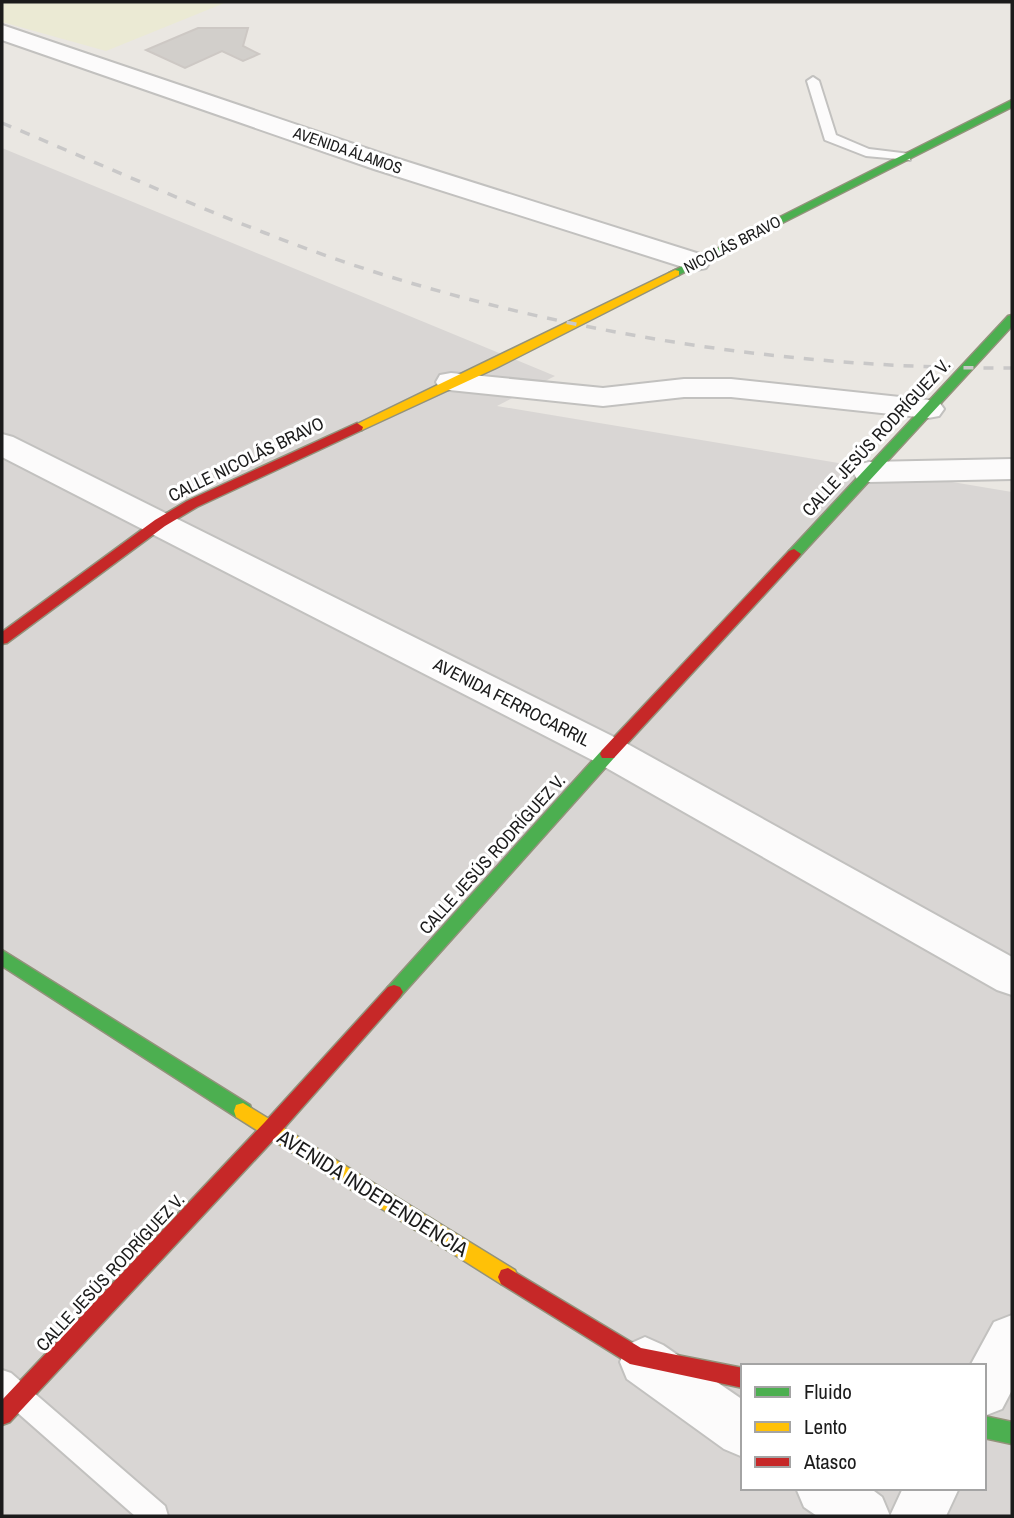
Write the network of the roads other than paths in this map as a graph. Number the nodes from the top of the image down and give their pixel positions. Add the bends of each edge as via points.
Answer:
1 (2, 32) edge
2 (813, 81) dead end
3 (1012, 103) edge
4 (955, 132) junction
5 (983, 134) dead end
6 (905, 157) junction
7 (696, 262) junction
8 (1012, 319) edge
9 (451, 382) junction
10 (928, 409) junction
11 (2, 444) edge
12 (1012, 468) edge
13 (869, 472) junction
14 (159, 523) junction
15 (2, 639) edge
16 (610, 752) junction
17 (2, 957) edge
18 (1012, 978) edge
19 (271, 1129) junction
20 (1012, 1339) edge
21 (637, 1357) junction
22 (741, 1378) edge
23 (986, 1387) edge
24 (8, 1398) edge
25 (986, 1427) edge
26 (741, 1430) edge
27 (1012, 1433) edge
28 (826, 1490) edge
29 (931, 1490) edge
30 (155, 1516) edge
31 (863, 1516) edge
32 (917, 1516) edge

1 - 7 street, AVENIDA ÁLAMOS via 383,163
2 - 6 lane via 830,137 851,149
3 - 4 main road, NICOLÁS BRAVO
4 - 5 main road
4 - 6 main road, NICOLÁS BRAVO
6 - 7 main road, NICOLÁS BRAVO
7 - 9 main road, NICOLÁS BRAVO
8 - 10 main road, CALLE JESÚS RODRÍGUEZ V.
9 - 10 street via 603,397 731,388
9 - 14 main road, CALLE NICOLÁS BRAVO
10 - 13 main road, CALLE JESÚS RODRÍGUEZ V.
11 - 14 street, AVENIDA FERROCARRIL
12 - 13 street
13 - 16 main road, CALLE JESÚS RODRÍGUEZ V.
14 - 15 main road, CALLE NICOLÁS BRAVO
14 - 16 street, AVENIDA FERROCARRIL
16 - 18 street, AVENIDA FERROCARRIL
16 - 19 main road, CALLE JESÚS RODRÍGUEZ V.
17 - 19 main road, AVENIDA INDEPENDENCIA
19 - 21 main road, AVENIDA INDEPENDENCIA
19 - 24 main road, CALLE JESÚS RODRÍGUEZ V.
20 - 23 street
21 - 22 main road
21 - 26 street, AVENIDA INDEPENDENCIA
24 - 30 lane
25 - 27 main road
28 - 31 street
29 - 32 street

